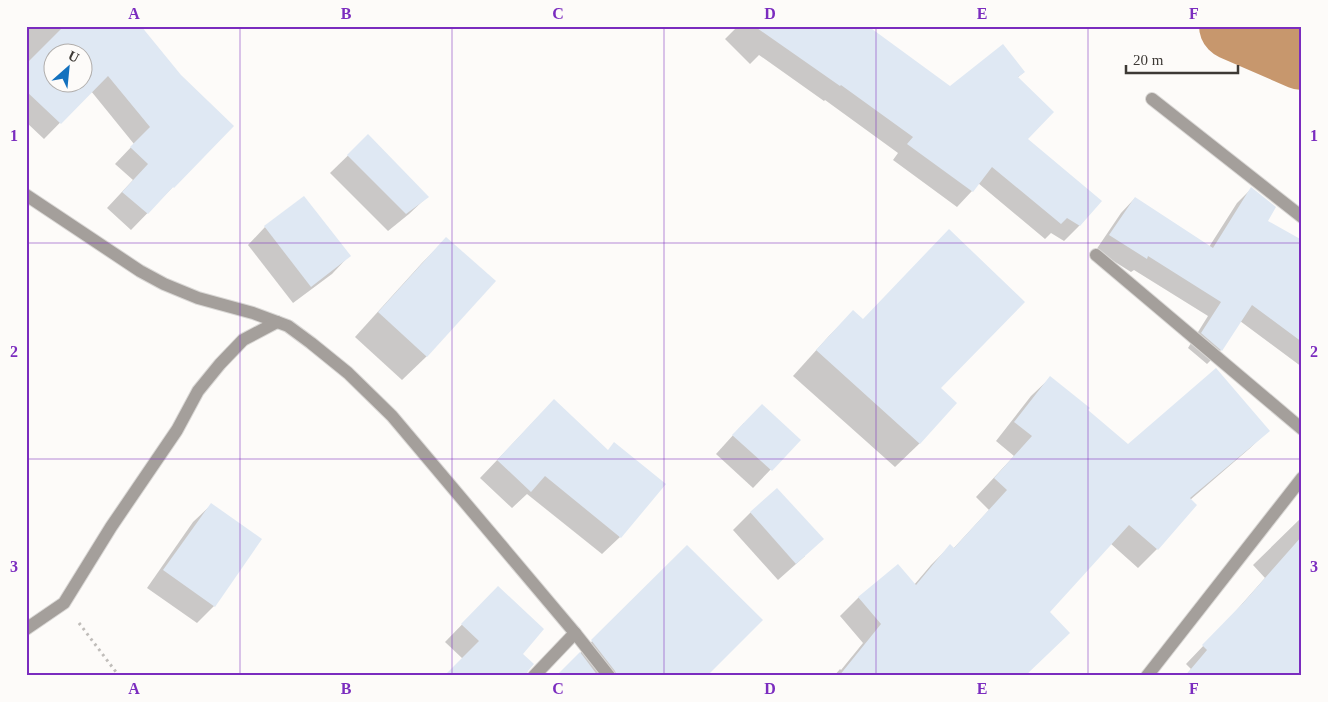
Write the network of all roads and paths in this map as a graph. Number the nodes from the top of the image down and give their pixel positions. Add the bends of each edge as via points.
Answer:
1 (1152, 99) dead end
2 (26, 195) edge
3 (1302, 217) edge
4 (1096, 255) dead end
5 (277, 322) junction
6 (1302, 429) edge
7 (1302, 478) edge
8 (64, 603) junction
9 (26, 629) edge
10 (575, 633) junction
11 (119, 676) edge
12 (534, 676) edge
13 (609, 676) edge
14 (1147, 676) edge

1 - 3 street
2 - 5 street via 164,284
4 - 6 street
5 - 8 street via 243,340 198,392
5 - 10 street via 312,343 392,416
7 - 14 street
8 - 9 street
8 - 11 path
10 - 12 street
10 - 13 street

